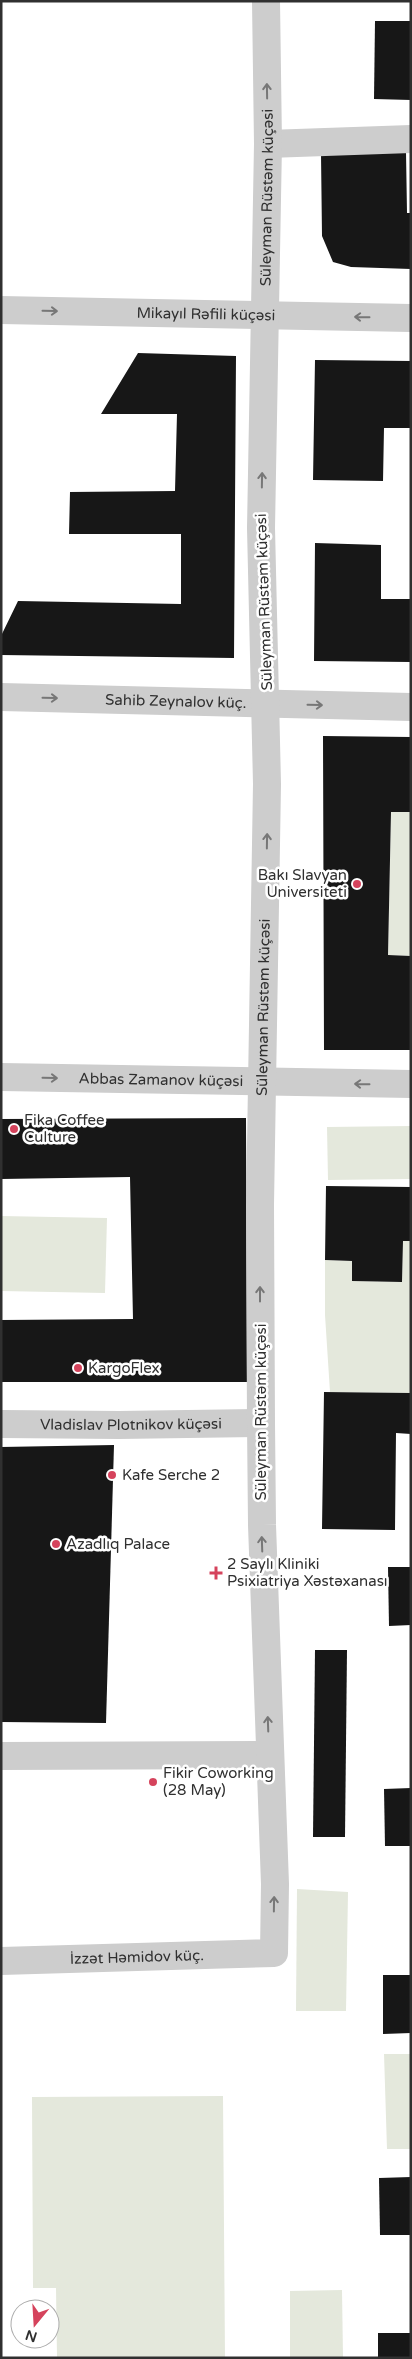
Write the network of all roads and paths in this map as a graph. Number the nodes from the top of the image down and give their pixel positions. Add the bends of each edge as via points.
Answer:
1 (266, 1) edge
2 (411, 139) edge
3 (268, 144) junction
4 (1, 310) edge
5 (266, 315) junction
6 (411, 318) edge
7 (1, 697) edge
8 (266, 704) junction
9 (411, 707) edge
10 (1, 1077) edge
11 (263, 1082) junction
12 (411, 1084) edge
13 (261, 1423) junction
14 (1, 1424) edge
15 (269, 1755) junction
16 (1, 1756) edge
17 (274, 1953) joint
18 (1, 1961) edge

3 -> 1 street, Süleyman Rüstəm küçəsi
2 - 3 street
3 - 5 street, Süleyman Rüstəm küçəsi
4 -> 5 street, Mikayıl Rəfili küçəsi
6 -> 5 street, Mikayıl Rəfili küçəsi
8 -> 5 street, Süleyman Rüstəm küçəsi via 261,528
7 -> 8 street, Sahib Zeynalov küç.
8 -> 9 street, Sahib Zeynalov küç.
11 -> 8 street, Süleyman Rüstəm küçəsi
10 -> 11 street, Abbas Zamanov küçəsi
12 -> 11 street, Abbas Zamanov küçəsi
13 -> 11 street, Süleyman Rüstəm küçəsi
13 - 14 street, Vladislav Plotnikov küçəsi
15 -> 13 street, Süleyman Rüstəm küçəsi
15 - 16 street
17 -> 15 street, Süleyman Rüstəm küçəsi via 275,1884
17 - 18 street, İzzət Həmidov küç.

